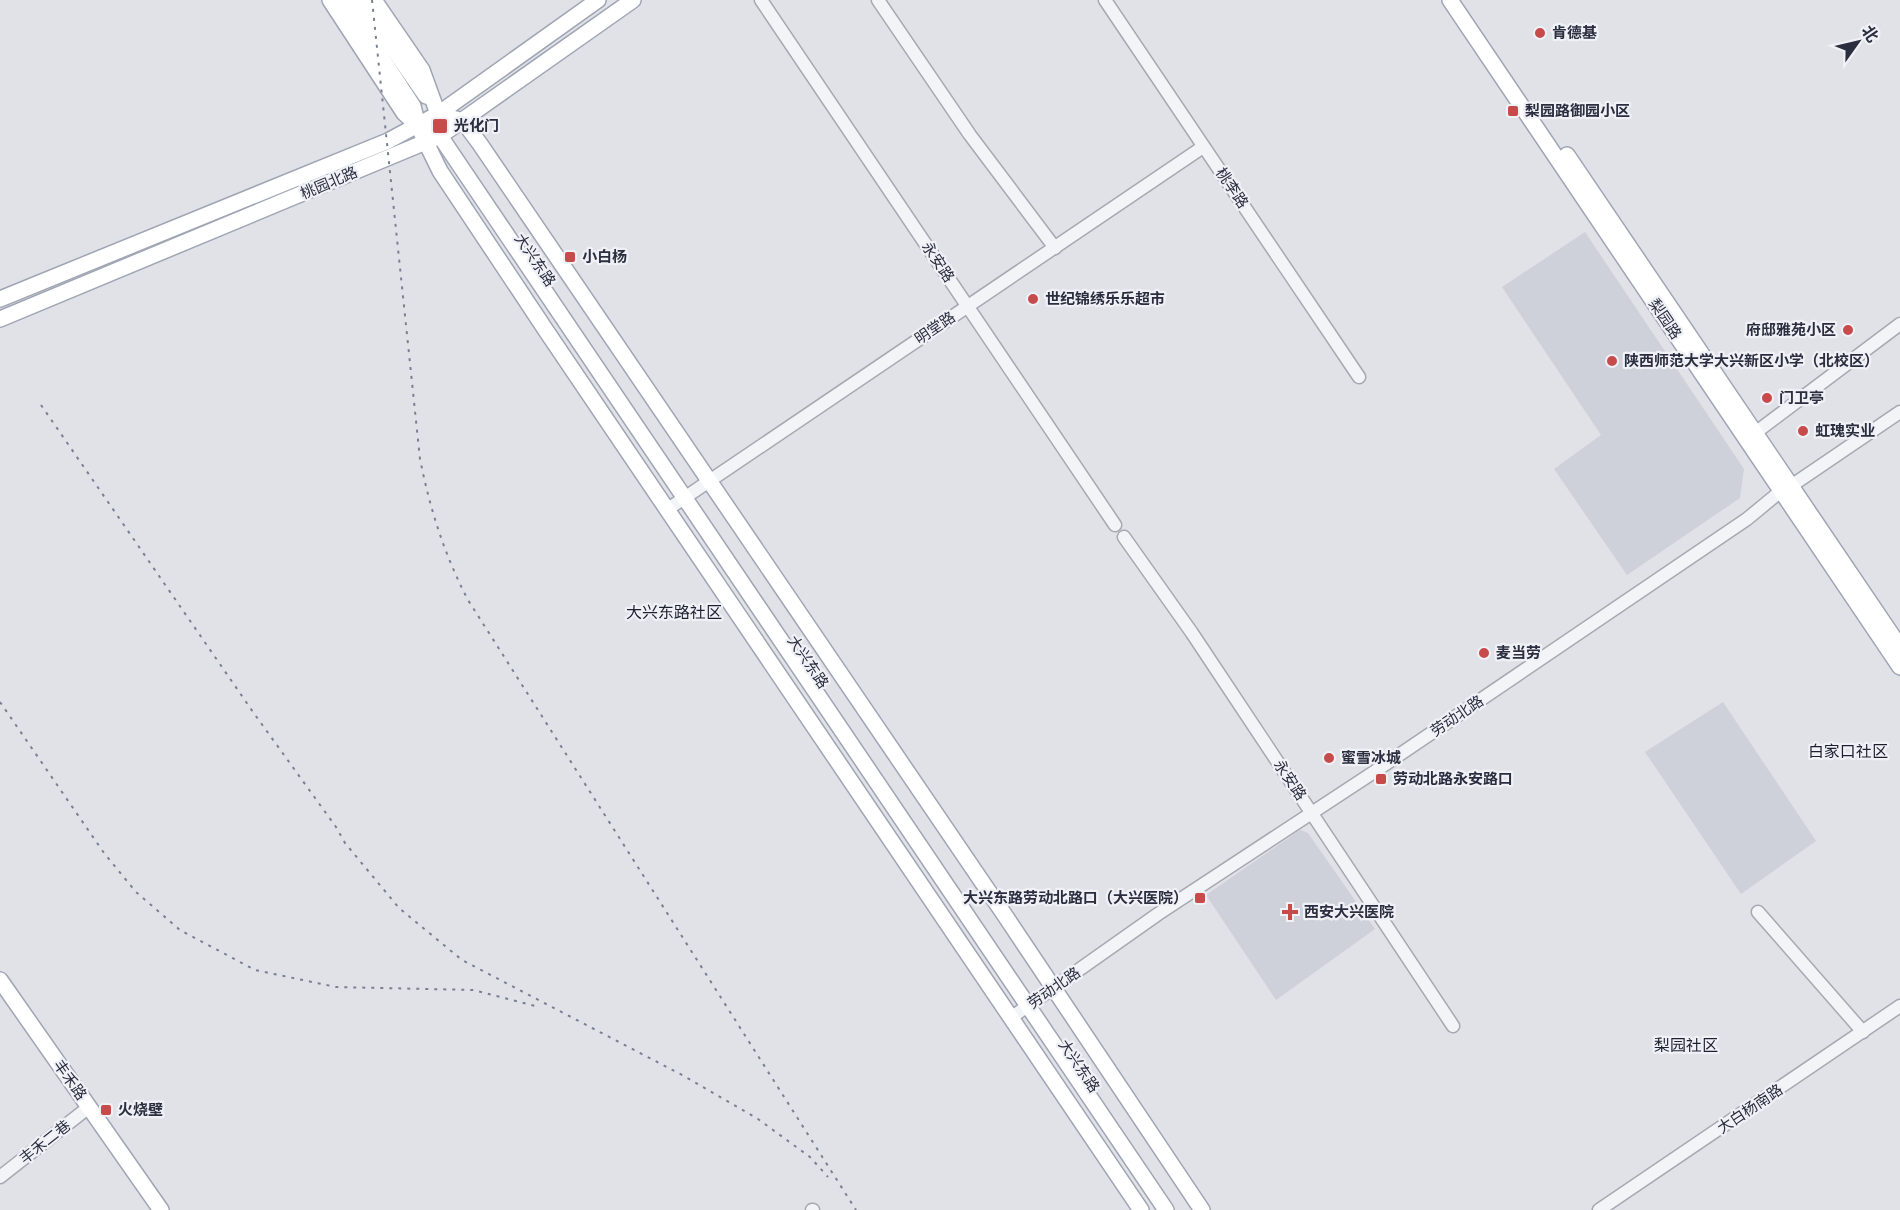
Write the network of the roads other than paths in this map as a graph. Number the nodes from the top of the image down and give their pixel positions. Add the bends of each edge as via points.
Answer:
1 (330, 0) edge
2 (344, 0) edge
3 (359, 0) edge
4 (374, 0) edge
5 (598, 0) edge
6 (633, 0) edge
7 (760, 0) edge
8 (878, 0) edge
9 (1105, 0) edge
10 (1450, 0) edge
11 (1461, 0) edge
12 (438, 114) junction
13 (462, 121) junction
14 (418, 126) junction
15 (438, 136) junction
16 (1203, 147) junction
17 (1055, 248) junction
18 (0, 298) edge
19 (968, 306) junction
20 (0, 319) edge
21 (1900, 324) edge
22 (1359, 377) dead end
23 (1900, 412) edge
24 (1755, 433) junction
25 (709, 481) junction
26 (1786, 488) junction
27 (689, 495) junction
28 (668, 509) junction
29 (1115, 525) dead end
30 (1124, 537) dead end
31 (1900, 647) edge
32 (1900, 667) edge
33 (1311, 813) junction
34 (1758, 912) dead end
35 (0, 980) edge
36 (1053, 988) junction
37 (1032, 1004) junction
38 (1900, 1006) edge
39 (1012, 1017) junction
40 (1453, 1026) dead end
41 (1863, 1032) junction
42 (89, 1107) junction
43 (0, 1177) edge
44 (161, 1210) edge
45 (1141, 1210) edge
46 (1166, 1210) edge
47 (1177, 1210) edge
48 (1202, 1210) edge
49 (1599, 1210) edge

1 - 14 main road via 404,113
2 - 14 main road via 412,106
3 - 12 main road, 大兴东路
4 - 12 main road, 大兴东路 via 422,70
5 - 12 main road, 桃园北路
6 - 13 main road, 桃园北路
7 - 19 street, 永安路
8 - 17 street via 970,135
9 - 16 street, 桃李路
10 - 26 main road, 梨园路
11 - 24 main road, 梨园路
12 - 13 main road
12 - 14 main road, 桃园北路
12 - 15 main road, 大兴东路
13 - 15 main road, 桃园北路
13 - 25 main road
14 - 15 main road
14 - 18 main road, 桃园北路
15 - 20 main road, 桃园北路
15 - 27 main road, 大兴东路
15 - 28 main road via 447,181
16 - 17 street, 明堂路
16 - 22 street, 桃李路
17 - 19 street, 明堂路
19 - 25 street, 明堂路
19 - 29 street, 永安路
21 - 24 street
23 - 26 street, 劳动北路
24 - 26 main road, 梨园路
25 - 27 street, 明堂路
25 - 36 main road
26 - 31 main road, 梨园路
26 - 32 main road, 梨园路
26 - 33 street, 劳动北路 via 1747,519
27 - 28 street, 明堂路
27 - 37 main road, 大兴东路
28 - 39 main road
30 - 33 street, 永安路
33 - 36 street, 劳动北路
33 - 40 street, 永安路
34 - 41 street
35 - 42 main road, 丰禾路
36 - 37 street, 劳动北路
36 - 48 main road
37 - 39 street, 劳动北路
37 - 46 main road, 大兴东路
37 - 47 main road, 大兴东路
38 - 41 street, 大白杨南路
39 - 45 main road
41 - 49 street, 大白杨南路
42 - 43 street, 丰禾二巷
42 - 44 main road, 丰禾路

